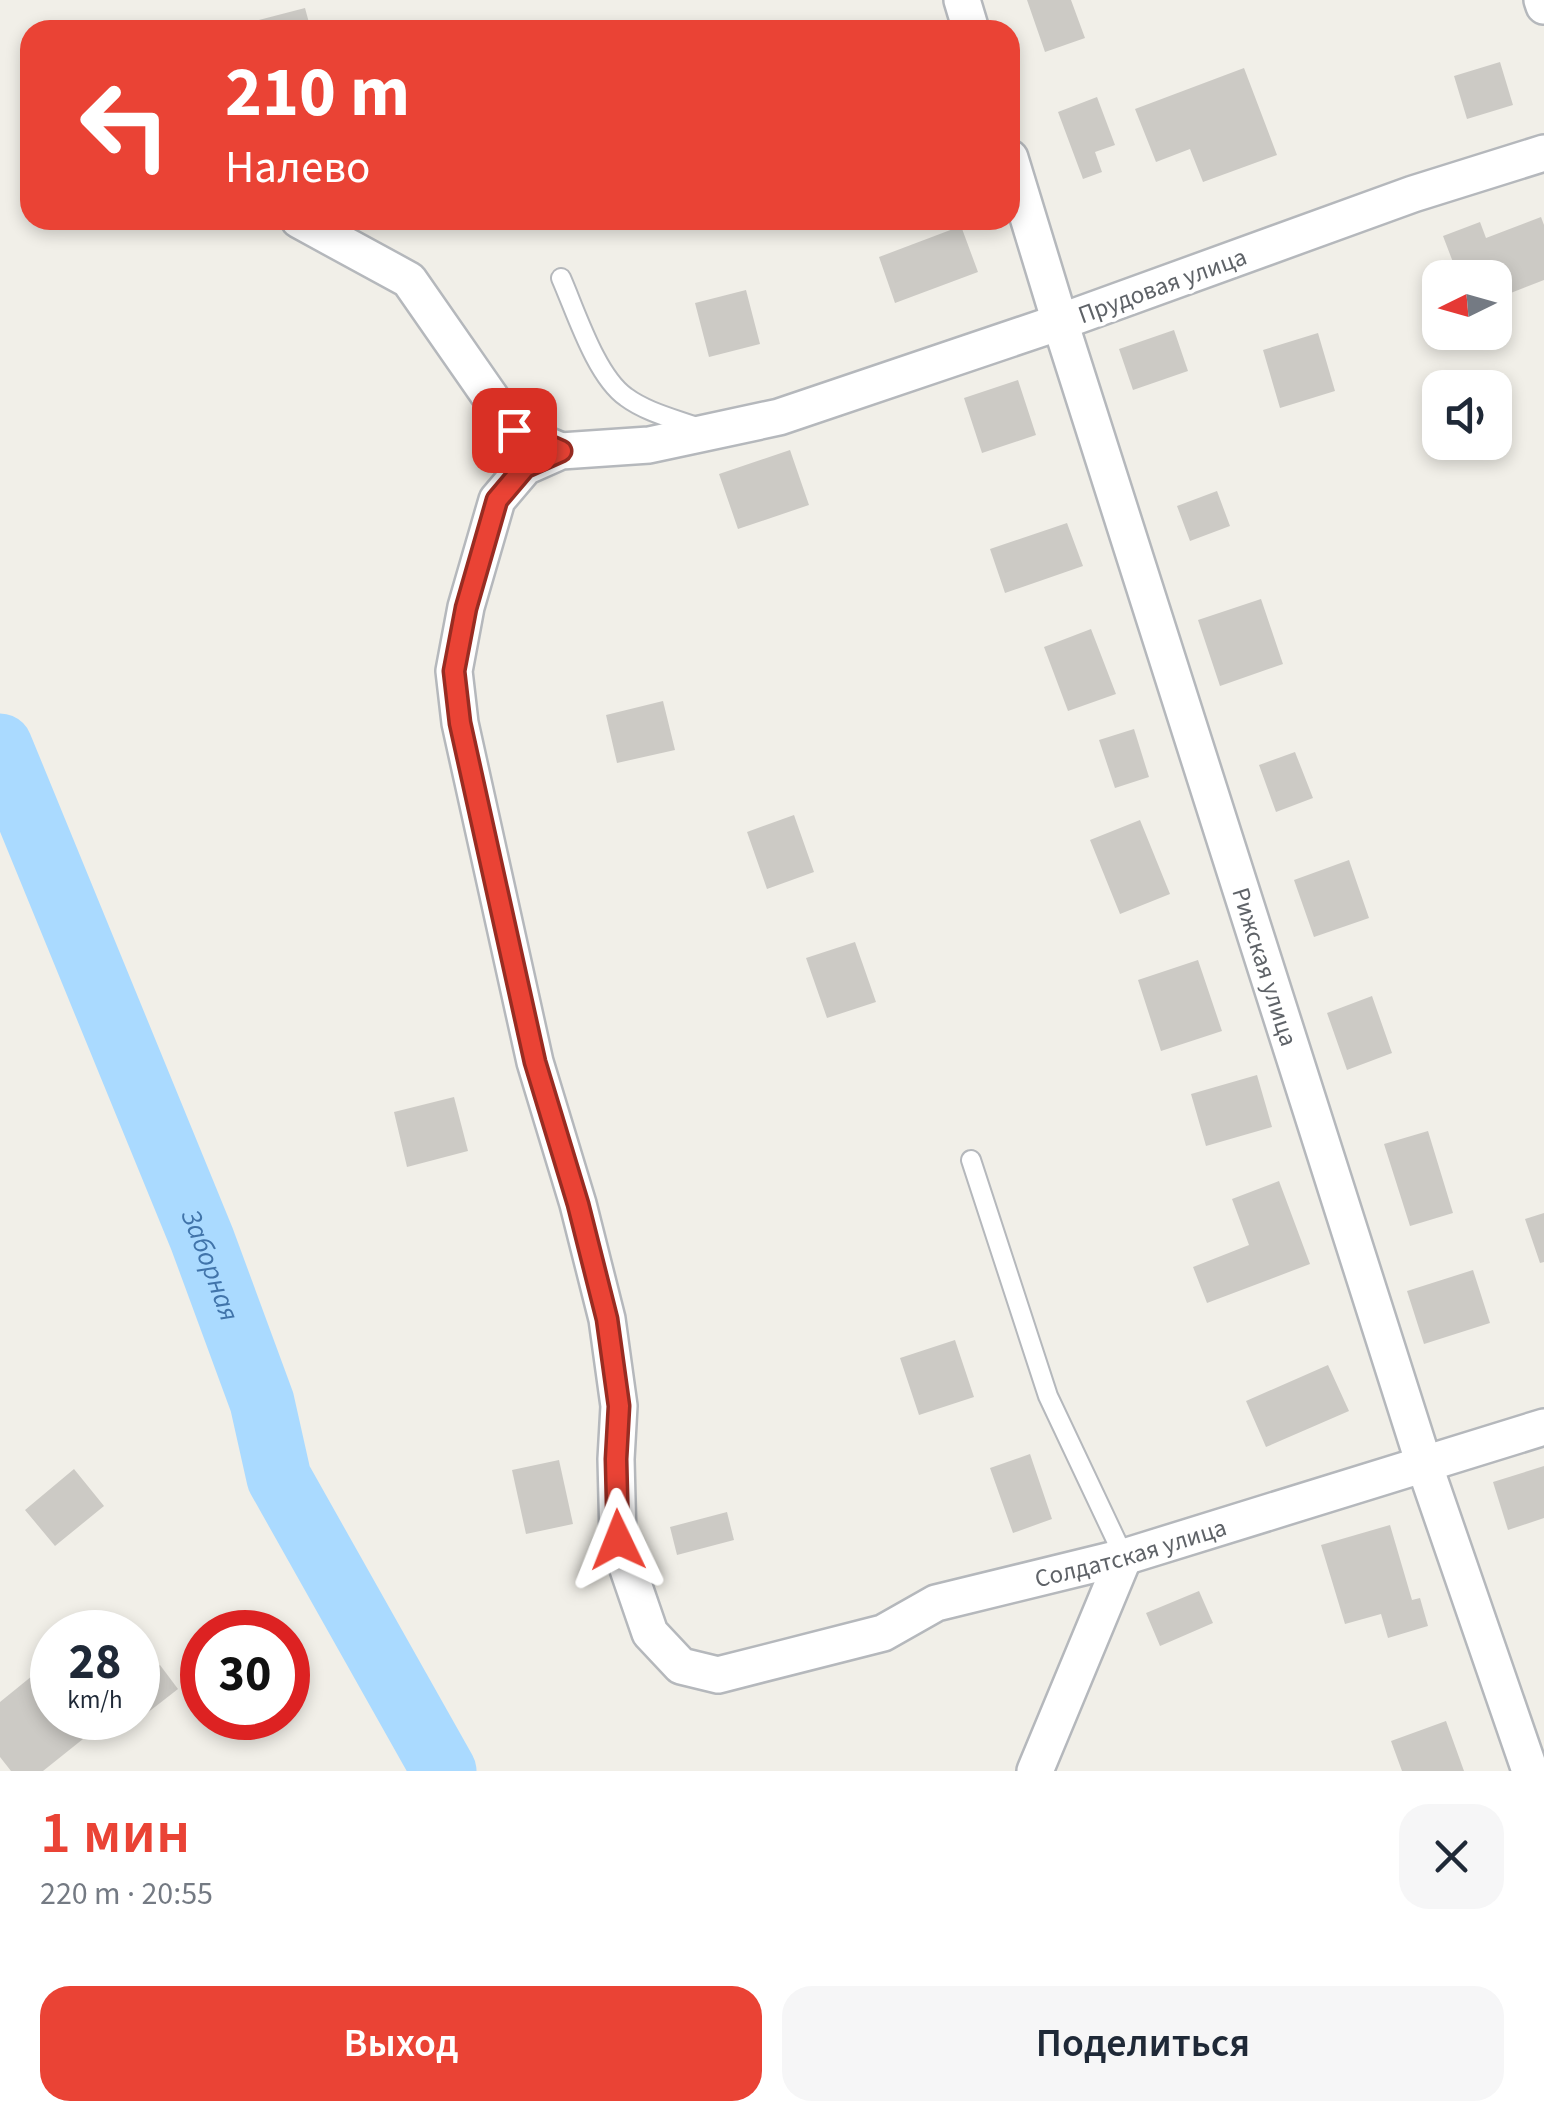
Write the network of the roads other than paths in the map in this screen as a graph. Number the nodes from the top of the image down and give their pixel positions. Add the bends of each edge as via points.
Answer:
1 (1544, 153) edge
2 (1020, 191) edge
3 (317, 230) edge
4 (561, 278) dead end
5 (1060, 322) junction
6 (709, 432) junction
7 (561, 451) junction
8 (971, 1160) dead end
9 (1544, 1426) edge
10 (1424, 1464) junction
11 (1124, 1557) junction
12 (1036, 1771) edge
13 (1530, 1771) edge

1 - 5 street, Прудовая улица
2 - 5 street, Рижская улица
3 - 7 street via 409,280 514,430
4 - 6 lane via 598,361 624,396
5 - 6 street, Прудовая улица via 779,417
5 - 10 street, Рижская улица
6 - 7 street, Прудовая улица via 650,445
7 - 11 street, Солдатская улица via 525,467 497,500 454,671 535,1062 607,1319 619,1406 618,1540 650,1632 681,1666 718,1675 883,1633 936,1603
8 - 11 lane via 1048,1396
9 - 10 street, Солдатская улица
10 - 11 street, Солдатская улица
10 - 13 street, Рижская улица
11 - 12 street

